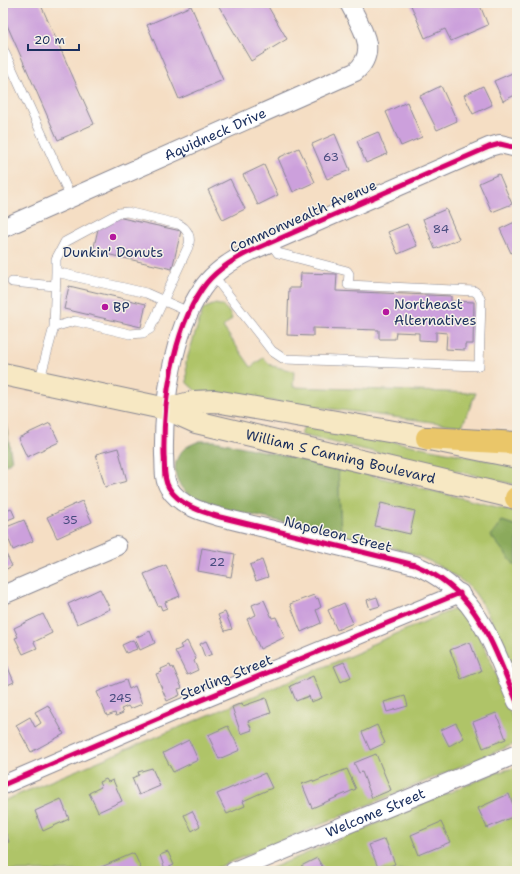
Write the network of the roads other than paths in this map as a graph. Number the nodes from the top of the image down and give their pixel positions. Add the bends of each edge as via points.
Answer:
1 (349, 3) edge
2 (3, 49) edge
3 (517, 148) edge
4 (71, 198) junction
5 (5, 225) edge
6 (270, 242) junction
7 (56, 272) junction
8 (213, 276) junction
9 (12, 282) dead end
10 (55, 286) junction
11 (163, 300) junction
12 (189, 312) junction
13 (54, 327) junction
14 (3, 374) edge
15 (39, 382) junction
16 (167, 409) junction
17 (427, 438) junction
18 (517, 443) edge
19 (517, 457) edge
20 (517, 498) edge
21 (116, 546) dead end
22 (460, 593) junction
23 (3, 595) edge
24 (517, 702) edge
25 (517, 754) edge
26 (3, 785) edge
27 (234, 871) edge

1 - 4 street, Aquidneck Drive via 362,30 368,51 366,60 355,72
2 - 4 lane
3 - 6 street, Commonwealth Avenue via 500,144 489,147
4 - 5 street, Aquidneck Drive
6 - 8 street, Commonwealth Avenue via 237,258
6 - 8 lane via 278,253 347,271 348,285 474,291 481,301 479,366 284,359 272,351
7 - 10 lane
7 - 11 lane via 146,293
7 - 11 lane via 56,259 65,242 116,214 127,212 178,224 187,232 189,243
8 - 12 street, Commonwealth Avenue
9 - 10 lane
10 - 13 lane
11 - 12 lane
11 - 13 lane via 154,323 144,333 130,334 75,321
12 - 16 street, Commonwealth Avenue via 177,350
13 - 15 lane
14 - 15 main road, William S Canning Boulevard
15 - 16 main road, William S Canning Boulevard
16 - 17 main road, William S Canning Boulevard via 194,402 215,401
16 - 20 main road, William S Canning Boulevard via 196,422
16 - 22 street, Napoleon Street via 164,449 166,481 172,492 183,502 220,517 415,565 434,572
17 - 18 highway
17 - 19 main road, William S Canning Boulevard
21 - 23 street
22 - 24 street, Napoleon Street via 472,607 488,635
22 - 26 street, Sterling Street
25 - 27 street, Welcome Street

